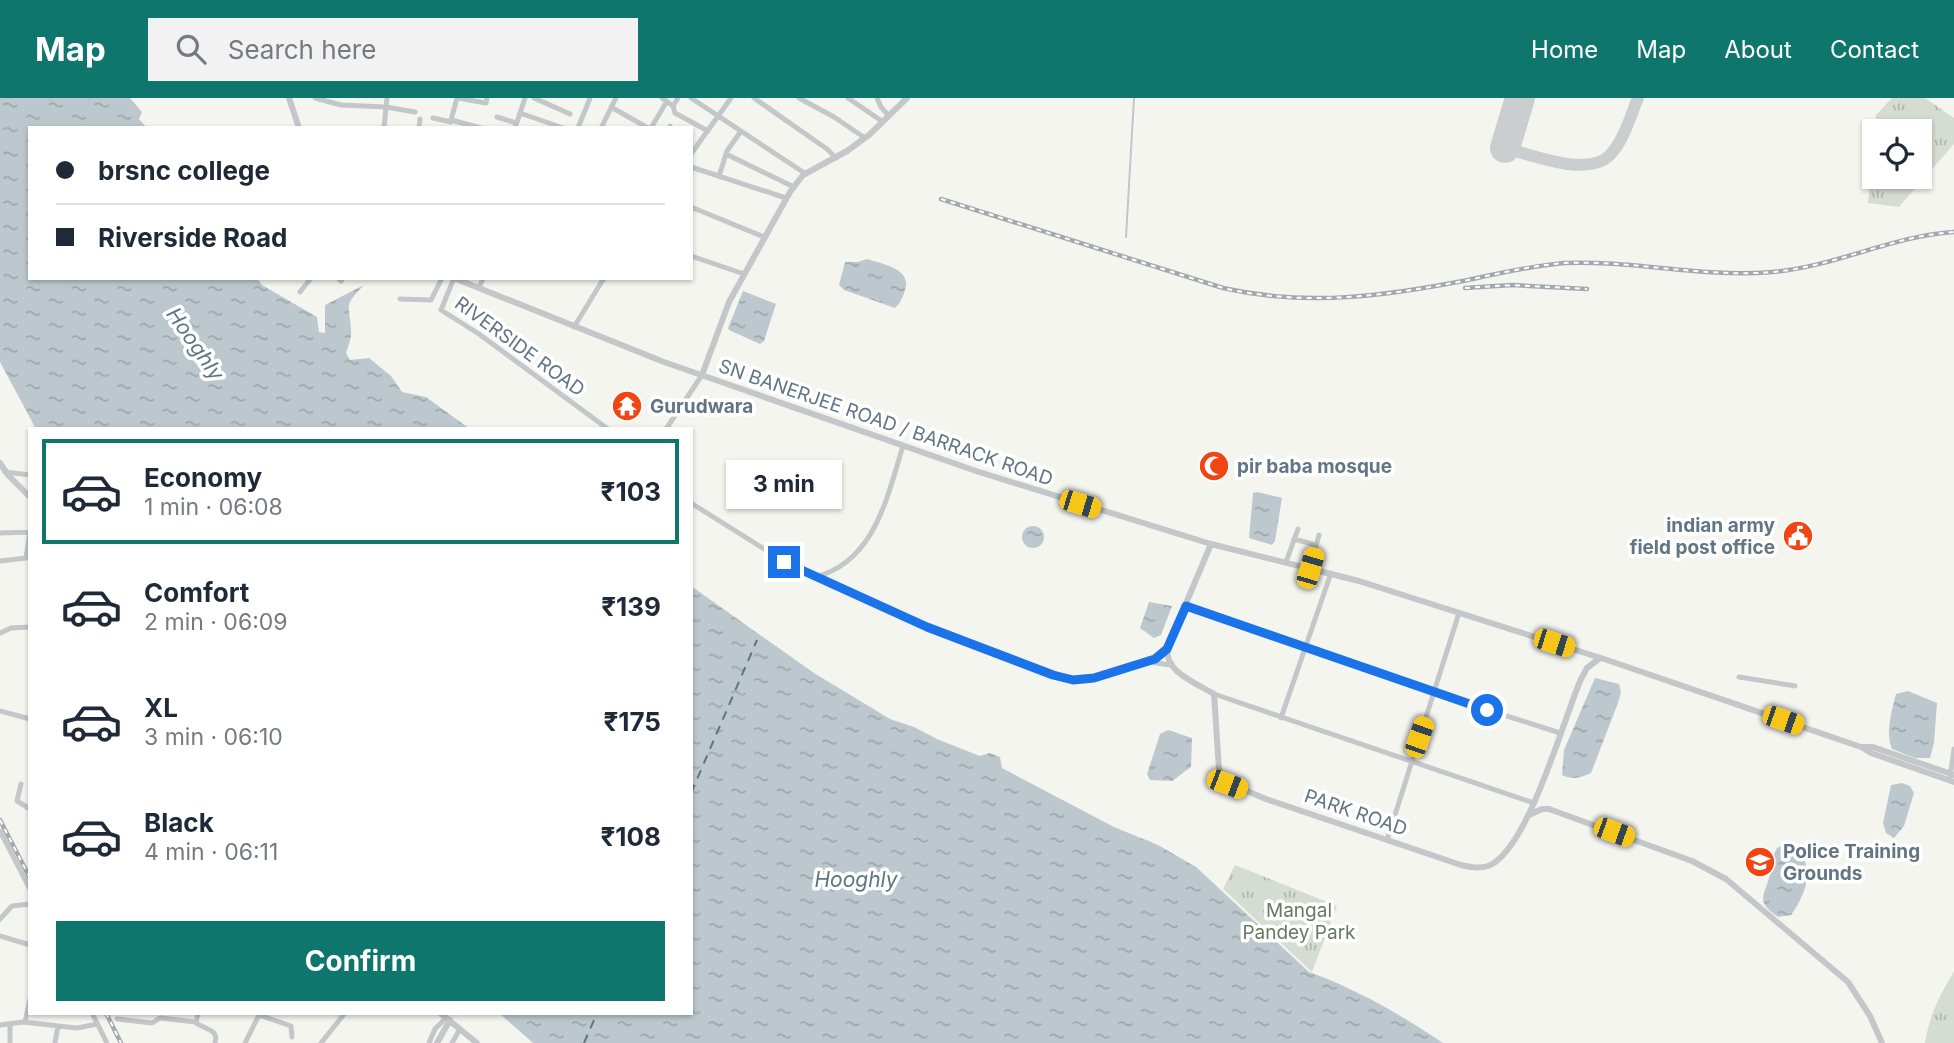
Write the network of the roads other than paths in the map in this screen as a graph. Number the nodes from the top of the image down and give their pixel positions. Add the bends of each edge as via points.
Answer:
1 (291, 98) edge
2 (315, 98) edge
3 (387, 98) edge
4 (457, 98) edge
5 (487, 98) edge
6 (525, 98) edge
7 (534, 98) edge
8 (590, 98) edge
9 (616, 98) edge
10 (678, 98) edge
11 (691, 98) edge
12 (731, 98) edge
13 (754, 98) edge
14 (799, 98) edge
15 (848, 98) edge
16 (877, 98) edge
17 (907, 98) edge
18 (664, 100) edge
19 (334, 101) edge
20 (351, 101) edge
21 (362, 101) edge
22 (673, 106) junction
23 (386, 107) junction
24 (611, 107) junction
25 (415, 112) dead end
26 (520, 113) junction
27 (570, 114) dead end
28 (497, 117) dead end
29 (718, 117) junction
30 (433, 118) dead end
31 (420, 119) dead end
32 (886, 119) junction
33 (451, 123) edge
34 (515, 125) edge
35 (298, 126) edge
36 (384, 126) edge
37 (419, 126) edge
38 (468, 126) edge
39 (557, 126) edge
40 (578, 126) edge
41 (602, 126) edge
42 (646, 126) edge
43 (651, 126) edge
44 (708, 131) junction
45 (741, 131) junction
46 (865, 138) junction
47 (693, 151) edge
48 (726, 154) junction
49 (836, 158) junction
50 (693, 168) edge
51 (806, 174) junction
52 (719, 176) junction
53 (794, 187) junction
54 (786, 198) junction
55 (693, 208) edge
56 (764, 237) junction
57 (693, 257) edge
58 (744, 274) junction
59 (309, 280) edge
60 (441, 280) edge
61 (453, 280) edge
62 (459, 280) edge
63 (482, 280) edge
64 (603, 280) edge
65 (478, 288) junction
66 (300, 292) dead end
67 (400, 299) dead end
68 (574, 327) junction
69 (702, 375) junction
70 (605, 427) edge
71 (667, 427) edge
72 (903, 446) junction
73 (0, 463) edge
74 (5, 472) junction
75 (28, 475) edge
76 (28, 495) edge
77 (693, 504) edge
78 (1298, 529) dead end
79 (28, 532) edge
80 (0, 533) edge
81 (1320, 535) dead end
82 (1294, 539) junction
83 (1211, 544) junction
84 (1317, 545) junction
85 (28, 546) edge
86 (0, 561) edge
87 (1286, 562) junction
88 (1310, 568) junction
89 (1331, 573) junction
90 (815, 577) junction
91 (1186, 606) junction
92 (1459, 613) junction
93 (28, 627) edge
94 (0, 633) edge
95 (1167, 649) junction
96 (1307, 649) junction
97 (1586, 653) junction
98 (1600, 658) junction
99 (1150, 662) junction
100 (1170, 665) junction
101 (1587, 668) junction
102 (1739, 677) dead end
103 (1796, 686) dead end
104 (1434, 692) junction
105 (1213, 694) junction
106 (1226, 699) junction
107 (1215, 708) junction
108 (0, 711) edge
109 (28, 718) edge
110 (1282, 718) junction
111 (1560, 733) junction
112 (1861, 747) junction
113 (1954, 749) edge
114 (1411, 762) junction
115 (1952, 778) edge
116 (21, 784) dead end
117 (1538, 793) junction
118 (1534, 803) junction
119 (28, 808) edge
120 (1550, 809) junction
121 (1528, 816) junction
122 (0, 831) edge
123 (1387, 840) junction
124 (28, 885) edge
125 (28, 904) edge
126 (3, 909) edge
127 (0, 919) edge
128 (0, 936) edge
129 (28, 944) edge
130 (28, 1008) edge
131 (93, 1015) edge
132 (198, 1015) edge
133 (259, 1015) edge
134 (262, 1015) edge
135 (343, 1015) edge
136 (445, 1017) edge
137 (117, 1019) dead end
138 (25, 1022) junction
139 (196, 1022) junction
140 (97, 1024) junction
141 (0, 1025) edge
142 (10, 1025) junction
143 (58, 1026) junction
144 (460, 1029) junction
145 (292, 1037) dead end
146 (10, 1043) edge
147 (55, 1043) edge
148 (107, 1043) edge
149 (215, 1043) edge
150 (245, 1043) edge
151 (321, 1043) edge
152 (429, 1043) edge
153 (437, 1043) edge
154 (452, 1043) edge
155 (477, 1043) edge
156 (1882, 1043) edge

1 - 35 street
2 - 19 street
3 - 23 street
4 - 5 street via 486,103
4 - 33 street
6 - 26 street
7 - 27 street
8 - 40 street
9 - 24 street
10 - 22 street
11 - 29 street
12 - 29 street
13 - 49 street
14 - 46 street
15 - 32 street
16 - 32 street
17 - 32 street
18 - 22 street
18 - 43 street
19 - 20 street
20 - 21 street
21 - 23 street
22 - 44 street via 675,113
23 - 25 street
23 - 36 street
24 - 41 street
24 - 42 street
26 - 34 street
26 - 39 street
28 - 34 street
29 - 44 street
29 - 45 street
30 - 33 street
31 - 37 street
32 - 46 street
33 - 38 street
44 - 47 street
45 - 48 street
45 - 51 street
46 - 49 street
48 - 52 street
48 - 53 street
49 - 51 street
50 - 52 street
51 - 53 street
52 - 54 street
53 - 54 street
54 - 56 street
55 - 56 street
56 - 58 street
57 - 58 street
58 - 69 street
59 - 66 street
60 - 67 street via 432,300
61 - 70 street, RIVERSIDE ROAD via 442,310
62 - 65 street, SN BANERJEE ROAD / BARRACK ROAD
63 - 65 street
64 - 68 street
65 - 68 street, SN BANERJEE ROAD / BARRACK ROAD
68 - 69 street, SN BANERJEE ROAD / BARRACK ROAD
69 - 71 street
69 - 72 street, SN BANERJEE ROAD / BARRACK ROAD
72 - 83 street, SN BANERJEE ROAD / BARRACK ROAD
72 - 90 street via 869,540 841,564
73 - 74 street
74 - 75 street
74 - 76 street
77 - 90 street
78 - 82 street
79 - 80 street
81 - 84 street
82 - 84 street
82 - 87 street
83 - 87 street, SN BANERJEE ROAD / BARRACK ROAD
83 - 91 street
84 - 88 street
85 - 86 street via 26,559
87 - 88 street, SN BANERJEE ROAD / BARRACK ROAD
88 - 89 street, SN BANERJEE ROAD / BARRACK ROAD
89 - 92 street, SN BANERJEE ROAD / BARRACK ROAD
89 - 96 street
90 - 99 street via 927,627 1062,677 1094,678
91 - 95 street
91 - 96 street
92 - 97 street, SN BANERJEE ROAD / BARRACK ROAD
92 - 104 street
93 - 94 street
95 - 99 street
95 - 100 street
96 - 104 street
96 - 110 street
97 - 98 street, SN BANERJEE ROAD / BARRACK ROAD
97 - 101 street
98 - 101 street, PARK ROAD
98 - 112 street, SN BANERJEE ROAD / BARRACK ROAD
99 - 100 street
100 - 105 street
101 - 111 street, PARK ROAD
102 - 103 street
104 - 111 street
104 - 114 street
105 - 106 street
105 - 107 street, PARK ROAD
106 - 107 street
106 - 110 street
107 - 123 street, PARK ROAD via 1223,781
108 - 109 street
110 - 114 street
111 - 117 street, PARK ROAD
112 - 115 street
112 - 115 street, SN BANERJEE ROAD / BARRACK ROAD via 1873,747
113 - 115 street
114 - 118 street
114 - 123 street
116 - 119 street via 17,802
117 - 118 street, PARK ROAD
117 - 120 street
118 - 121 street, PARK ROAD
120 - 121 street
120 - 156 street via 1692,861 1734,884 1848,982
121 - 123 street, PARK ROAD via 1503,856 1480,868 1461,866
122 - 124 street
125 - 126 street
126 - 127 street
128 - 129 street
130 - 138 street
131 - 140 street
132 - 139 street
133 - 150 street
134 - 145 street via 291,1026
135 - 151 street
136 - 144 street
136 - 152 street
136 - 153 street
137 - 139 street
138 - 142 street
138 - 143 street
139 - 149 street via 214,1032
140 - 143 street
140 - 148 street
141 - 142 street
142 - 146 street
143 - 147 street
144 - 154 street
144 - 155 street

